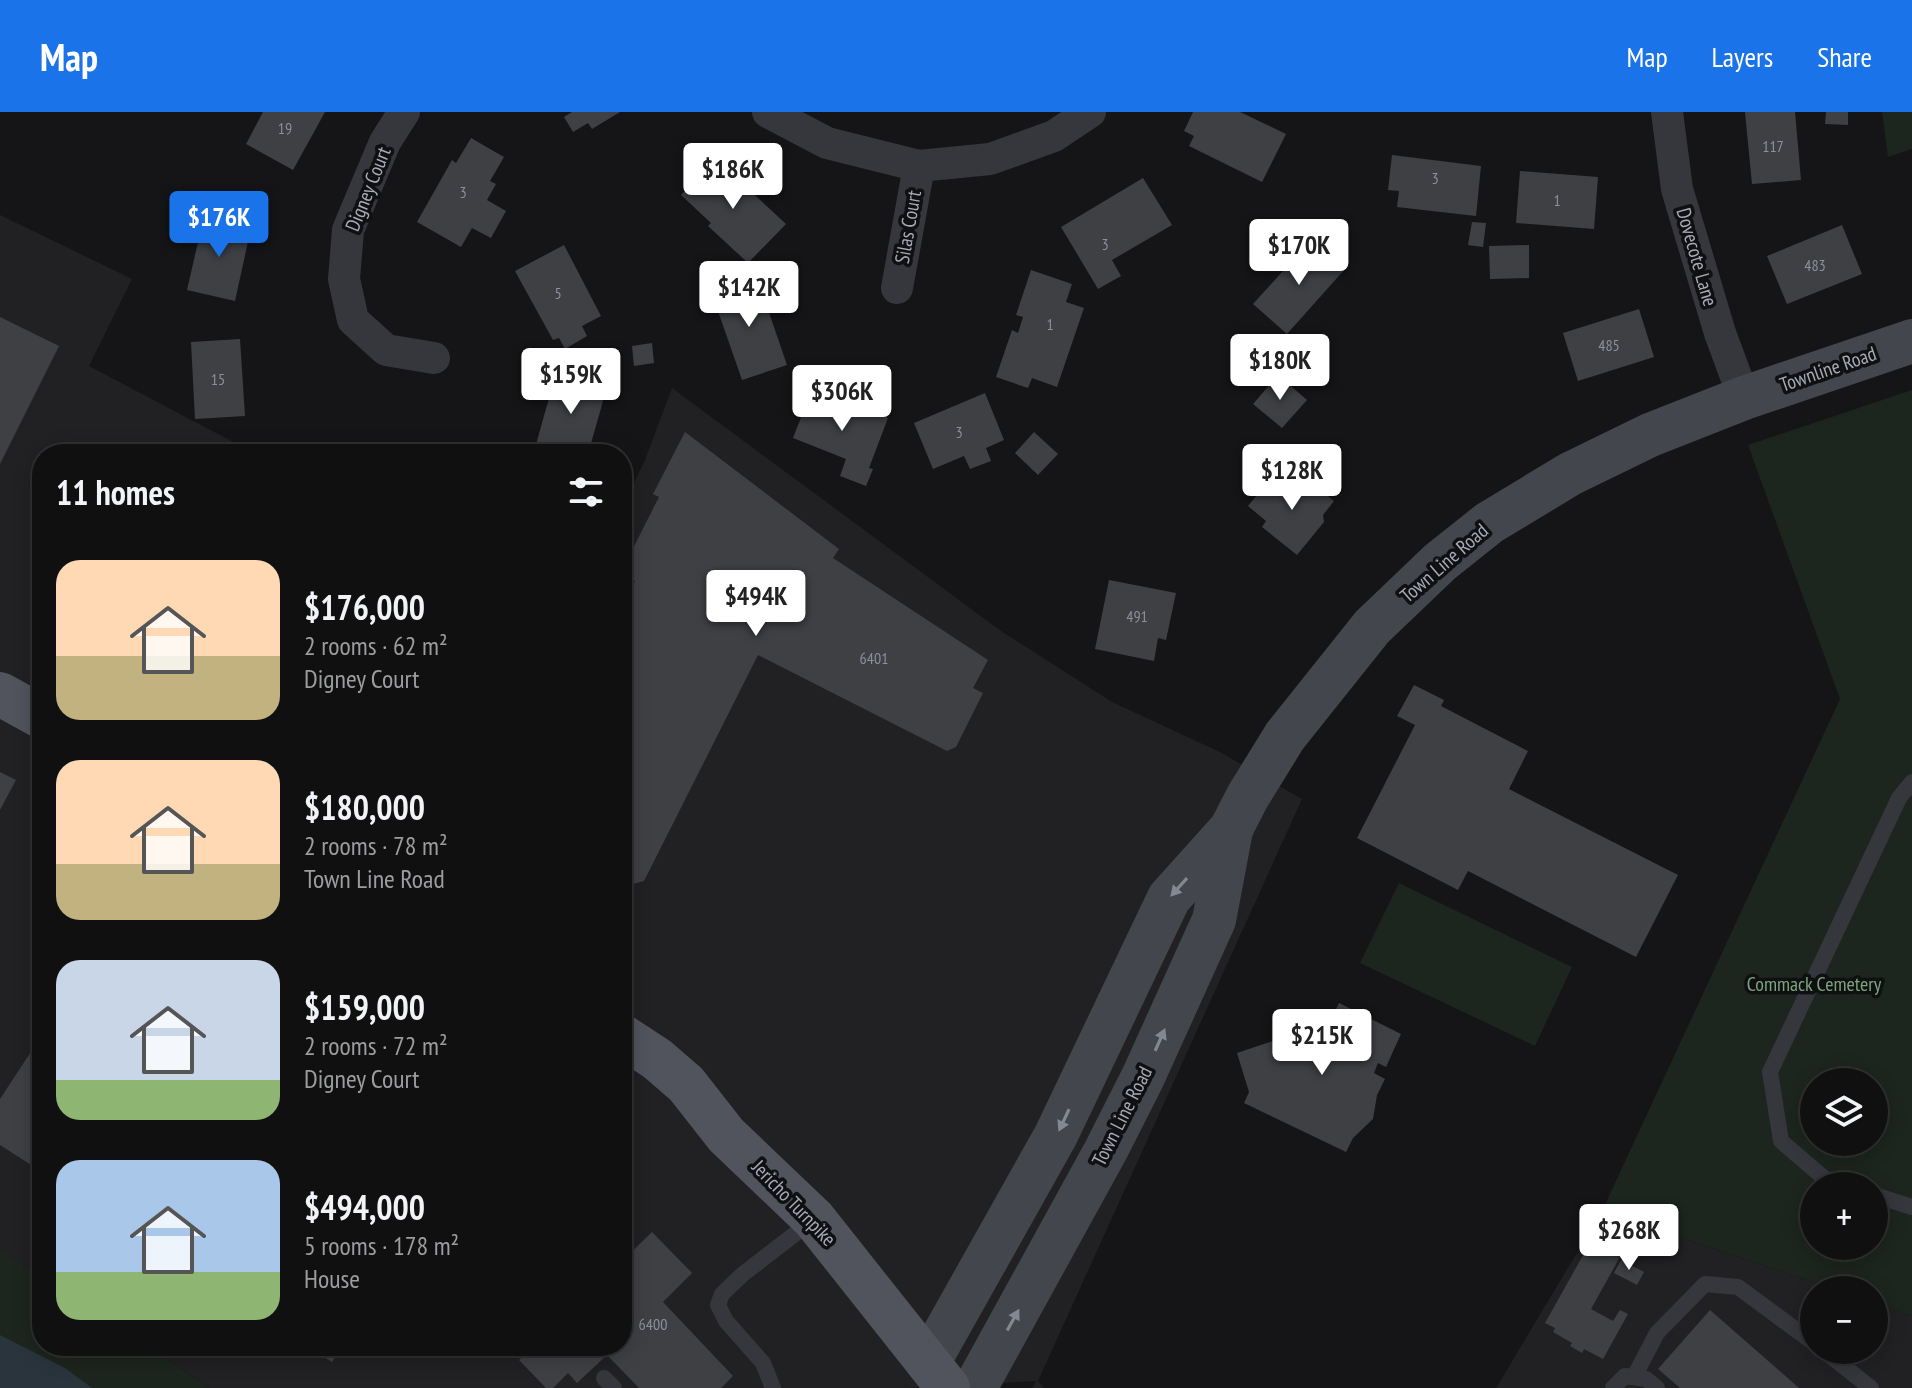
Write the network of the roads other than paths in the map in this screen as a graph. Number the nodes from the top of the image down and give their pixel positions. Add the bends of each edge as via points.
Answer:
1 (404, 112) edge
2 (768, 112) edge
3 (1090, 112) edge
4 (1667, 112) edge
5 (919, 166) junction
6 (897, 288) dead end
7 (1912, 341) edge
8 (434, 358) dead end
9 (1744, 398) junction
10 (0, 694) edge
11 (32, 712) edge
12 (1912, 782) edge
13 (1231, 829) junction
14 (632, 1043) edge
15 (1817, 1172) edge
16 (1888, 1199) edge
17 (1912, 1207) edge
18 (814, 1219) junction
19 (1800, 1333) edge
20 (1841, 1364) edge
21 (1634, 1377) junction
22 (928, 1380) edge
23 (773, 1388) edge
24 (975, 1388) edge
25 (1613, 1388) edge
26 (1657, 1388) edge
27 (1871, 1388) edge

1 - 8 street, Digney Court via 385,142 348,230 344,279 353,320 386,350
2 - 5 street via 827,143
3 - 5 street via 1054,136 990,159
4 - 9 street, Dovecote Lane via 1677,189
5 - 6 street, Silas Court
7 - 9 main road, Townline Road
9 - 13 main road, Town Line Road via 1570,474 1489,523 1440,562 1372,627 1285,736
10 - 11 main road
12 - 15 lane via 1899,798 1770,1072 1781,1141
13 -> 22 main road, Town Line Road via 1169,898 1056,1135
24 -> 13 main road, Town Line Road via 1143,1077 1214,920
14 - 18 main road, Jericho Turnpike via 686,1084 726,1135
16 - 17 lane
18 - 22 main road, Jericho Turnpike
18 - 23 lane via 743,1274 718,1305 763,1363
19 - 21 lane via 1738,1287 1705,1284 1657,1333
20 - 27 lane
21 - 25 lane via 1625,1376
21 - 26 lane

